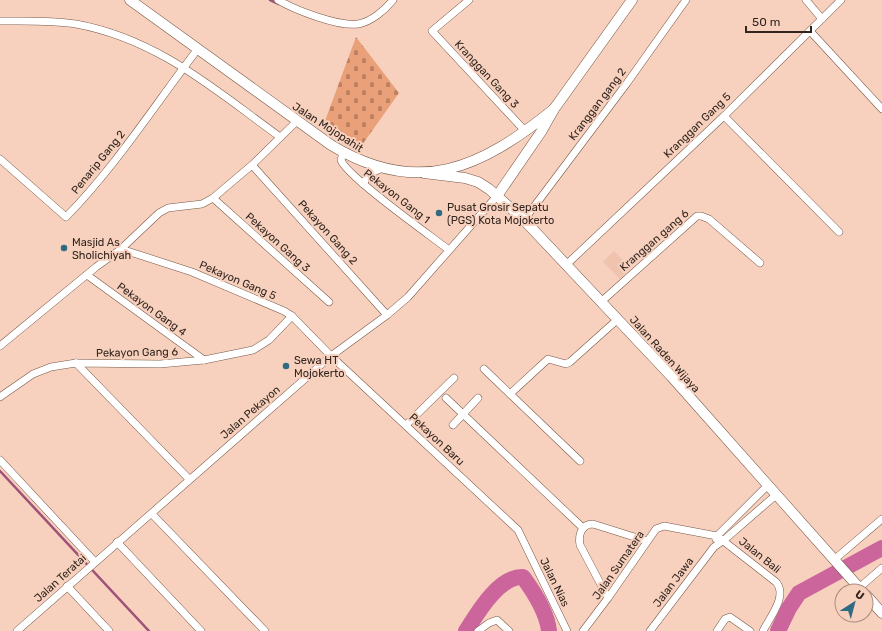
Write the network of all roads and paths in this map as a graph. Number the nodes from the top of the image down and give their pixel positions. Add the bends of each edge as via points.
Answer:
1 (130, 0) edge
2 (278, 0) edge
3 (393, 0) edge
4 (632, 0) edge
5 (686, 0) edge
6 (806, 0) edge
7 (841, 0) edge
8 (466, 1) edge
9 (822, 19) junction
10 (0, 21) edge
11 (810, 30) junction
12 (197, 50) junction
13 (184, 67) junction
14 (554, 109) junction
15 (882, 109) edge
16 (724, 116) junction
17 (296, 122) junction
18 (526, 132) junction
19 (280, 138) junction
20 (343, 153) junction
21 (0, 159) edge
22 (252, 165) junction
23 (380, 169) junction
24 (424, 173) junction
25 (363, 184) junction
26 (498, 196) junction
27 (213, 198) junction
28 (524, 220) junction
29 (839, 232) dead end
30 (121, 249) junction
31 (450, 250) junction
32 (760, 262) dead end
33 (566, 265) junction
34 (87, 275) junction
35 (602, 301) junction
36 (329, 302) dead end
37 (387, 315) junction
38 (292, 316) junction
39 (618, 319) junction
40 (0, 346) edge
41 (332, 356) junction
42 (204, 360) junction
43 (76, 363) junction
44 (484, 369) dead end
45 (454, 378) dead end
46 (510, 394) junction
47 (0, 396) edge
48 (446, 398) dead end
49 (478, 398) dead end
50 (464, 414) junction
51 (406, 425) junction
52 (453, 425) dead end
53 (0, 460) edge
54 (580, 461) dead end
55 (188, 480) junction
56 (767, 486) junction
57 (776, 495) junction
58 (152, 514) junction
59 (882, 519) edge
60 (583, 528) junction
61 (717, 536) junction
62 (724, 540) junction
63 (647, 541) junction
64 (118, 542) junction
65 (524, 542) joint
66 (714, 547) junction
67 (837, 562) junction
68 (93, 563) junction
69 (882, 568) edge
70 (855, 583) edge
71 (868, 583) edge
72 (68, 586) junction
73 (608, 598) junction
74 (874, 604) edge
75 (882, 613) edge
76 (17, 631) edge
77 (108, 631) edge
78 (201, 631) edge
79 (265, 631) edge
80 (478, 631) edge
81 (509, 631) edge
82 (567, 631) edge
83 (583, 631) edge
84 (650, 631) edge
85 (717, 631) edge
86 (750, 631) edge
87 (763, 631) edge

1 - 12 main road, Jalan Mojopahit
2 - 3 street via 317,17 351,25 367,21
4 - 14 main road, Jalan Mojopahit
5 - 28 street, Kranggan gang 2 via 628,83
6 - 9 street
7 - 9 street, Kranggan Gang 5
8 - 18 street, Kranggan Gang 3 via 432,31
9 - 11 street, Kranggan Gang 5
10 - 13 street via 75,24 120,36 154,50
11 - 15 street
11 - 16 street, Kranggan Gang 5
12 - 13 street, Penarip Gang 2
12 - 17 main road, Jalan Mojopahit
13 - 19 street
13 - 21 street, Penarip Gang 2 via 116,160 66,217
14 - 18 main road, Jalan Mojopahit
14 - 26 main road, Jalan Mojopahit
16 - 29 street
16 - 33 street, Kranggan Gang 5
17 - 19 street
17 - 20 main road, Jalan Mojopahit
18 - 24 main road, Jalan Mojopahit via 468,164
19 - 22 street
20 - 23 main road, Jalan Mojopahit
20 - 25 street, Pekayon Gang 1 via 341,160 344,167
22 - 27 street
22 - 37 street, Pekayon Gang 2
23 - 24 main road, Jalan Mojopahit
23 - 25 street via 369,174
24 - 26 main road, Jalan Raden Wijaya via 478,182
25 - 31 street, Pekayon Gang 1
26 - 28 main road, Jalan Raden Wijaya
26 - 31 street, Jalan Pekayon
27 - 30 street via 202,204 164,210
27 - 36 street, Pekayon Gang 3
28 - 33 main road, Jalan Raden Wijaya
30 - 34 street
30 - 38 street, Pekayon Gang 5 via 192,272
31 - 37 street, Jalan Pekayon via 416,288
32 - 35 street, Kranggan gang 6 via 709,219 697,216
33 - 35 main road, Jalan Raden Wijaya
34 - 40 street
34 - 42 street, Pekayon Gang 4
35 - 39 main road, Jalan Raden Wijaya
37 - 41 street, Jalan Pekayon
38 - 41 street, Pekayon Gang 5
38 - 42 street, Pekayon Gang 6 via 258,348
39 - 46 street via 570,362 566,364 548,359
39 - 56 main road, Jalan Raden Wijaya
41 - 51 street, Pekayon Baru
41 - 55 street, Jalan Pekayon
42 - 43 street, Pekayon Gang 6 via 160,364
43 - 47 street, Pekayon Gang 6 via 42,369
43 - 55 street
44 - 46 street
45 - 51 street
46 - 54 street
48 - 50 street
49 - 50 street
50 - 52 street
50 - 60 street
51 - 65 street, Pekayon Baru via 509,521 518,530
53 - 68 street
55 - 58 street, Jalan Pekayon
56 - 57 main road, Jalan Raden Wijaya
56 - 61 street, Jalan Jawa
57 - 62 street, Jalan Jawa
57 - 67 main road, Jalan Raden Wijaya
58 - 64 street, Jalan Pekayon
58 - 79 street
59 - 67 street
60 - 63 street via 593,524
60 - 73 street via 579,536 580,544
61 - 62 street, Jalan Sumatera
61 - 63 street, Jalan Sumatera via 664,526 656,529
61 - 66 street, Jalan Jawa
62 - 66 street, Jalan Jawa
62 - 87 street, Jalan Bali via 776,582 781,589 781,596
63 - 73 street, Jalan Sumatera
64 - 68 street, Jalan Teratai
64 - 78 street
65 - 82 street, Jalan Nias
66 - 84 street, Jalan Jawa
67 - 70 main road, Jalan Raden Wijaya
68 - 72 street, Jalan Teratai
69 - 71 street
72 - 76 street, Jalan Teratai
72 - 77 street
73 - 83 street, Jalan Sumatera
74 - 75 main road, Jalan Raden Wijaya
80 - 81 street via 497,620
85 - 86 street via 725,619 732,617

